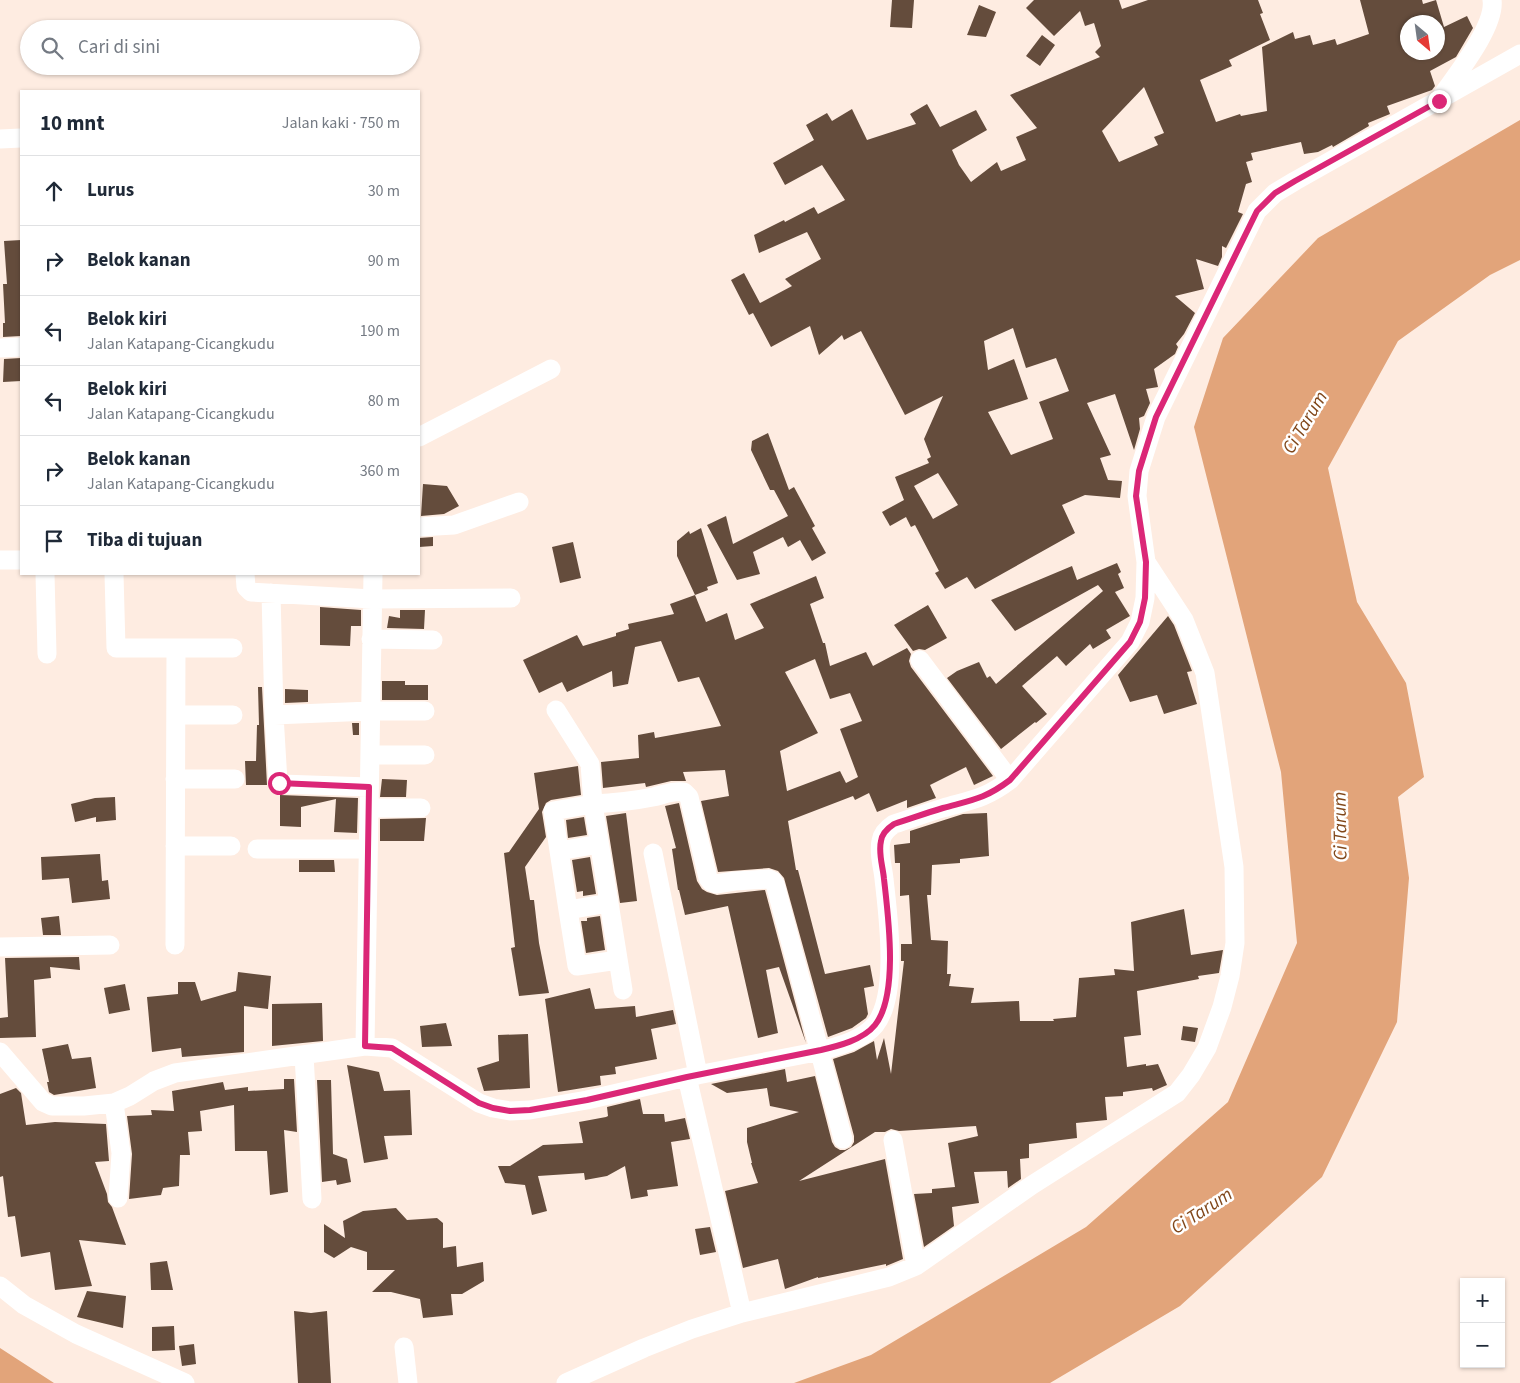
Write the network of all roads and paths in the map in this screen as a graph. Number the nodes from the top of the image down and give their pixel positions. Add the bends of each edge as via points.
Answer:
1 (1492, 0) edge
2 (1520, 54) edge
3 (1439, 101) junction
4 (20, 138) edge
5 (0, 139) edge
6 (20, 347) edge
7 (0, 348) edge
8 (551, 369) dead end
9 (420, 436) edge
10 (519, 502) dead end
11 (420, 527) edge
12 (0, 560) edge
13 (20, 560) edge
14 (1146, 562) junction
15 (45, 575) edge
16 (114, 575) edge
17 (245, 575) edge
18 (373, 575) edge
19 (271, 593) junction
20 (511, 598) dead end
21 (372, 599) junction
22 (372, 639) junction
23 (433, 640) dead end
24 (176, 648) junction
25 (233, 648) dead end
26 (47, 654) dead end
27 (920, 660) dead end
28 (370, 710) junction
29 (556, 710) dead end
30 (425, 711) dead end
31 (176, 715) junction
32 (233, 715) dead end
33 (274, 716) junction
34 (370, 755) junction
35 (425, 756) dead end
36 (175, 779) junction
37 (235, 779) dead end
38 (1010, 780) junction
39 (369, 787) junction
40 (593, 804) junction
41 (369, 808) junction
42 (421, 808) dead end
43 (599, 844) junction
44 (175, 846) junction
45 (231, 846) dead end
46 (257, 849) dead end
47 (368, 849) junction
48 (559, 851) junction
49 (653, 853) dead end
50 (609, 903) junction
51 (568, 910) junction
52 (110, 945) dead end
53 (175, 945) dead end
54 (0, 947) edge
55 (618, 960) junction
56 (622, 990) dead end
57 (365, 1046) junction
58 (821, 1050) junction
59 (0, 1052) edge
60 (304, 1055) junction
61 (692, 1076) junction
62 (114, 1103) junction
63 (844, 1139) dead end
64 (893, 1140) dead end
65 (118, 1198) dead end
66 (312, 1199) dead end
67 (916, 1266) junction
68 (0, 1286) edge
69 (742, 1313) junction
70 (404, 1347) dead end
71 (185, 1383) edge
72 (408, 1383) edge
73 (566, 1383) edge

1 - 3 street via 1493,13 1484,32
2 - 3 street
3 - 14 street via 1275,193 1257,211 1156,417 1145,448 1136,496
4 - 5 street
6 - 7 street
8 - 9 street
10 - 11 street via 454,525
12 - 13 street
14 - 38 street via 1145,598 1140,622 1130,642
14 - 67 street via 1184,620 1205,673 1212,707 1234,867 1235,943 1222,1006 1206,1048 1177,1093 1040,1180
15 - 26 street
16 - 24 street via 116,648
17 - 19 street via 248,590
18 - 21 street
19 - 21 street
19 - 33 street
20 - 21 street
21 - 22 street
22 - 23 street
22 - 28 street
24 - 25 street
24 - 31 street
27 - 38 street
28 - 30 street
28 - 33 street
28 - 34 street
29 - 40 street via 590,764
31 - 32 street
31 - 36 street
33 - 39 street via 279,783
34 - 35 street
34 - 39 street
36 - 37 street
36 - 44 street
38 - 58 street via 977,800 887,828 880,846 890,954 886,1000 874,1026 842,1045
39 - 41 street
40 - 43 street
40 - 48 street via 553,811
40 - 58 street via 684,792 689,797 711,882 773,881
41 - 42 street
41 - 47 street
43 - 48 street
43 - 50 street
44 - 45 street
44 - 53 street
46 - 47 street
47 - 57 street
48 - 51 street
49 - 61 street
50 - 51 street
50 - 55 street
51 - 55 street via 577,966
52 - 54 street
55 - 56 street
57 - 60 street
57 - 61 street via 392,1048 479,1103 510,1111 587,1100
58 - 61 street
58 - 63 street
59 - 62 street via 38,1096 52,1106
60 - 62 street via 175,1073
60 - 66 street
61 - 69 street
62 - 65 street via 121,1153
64 - 67 street
67 - 69 street via 853,1288
68 - 71 street via 24,1305 76,1334
69 - 73 street via 644,1348
70 - 72 street

